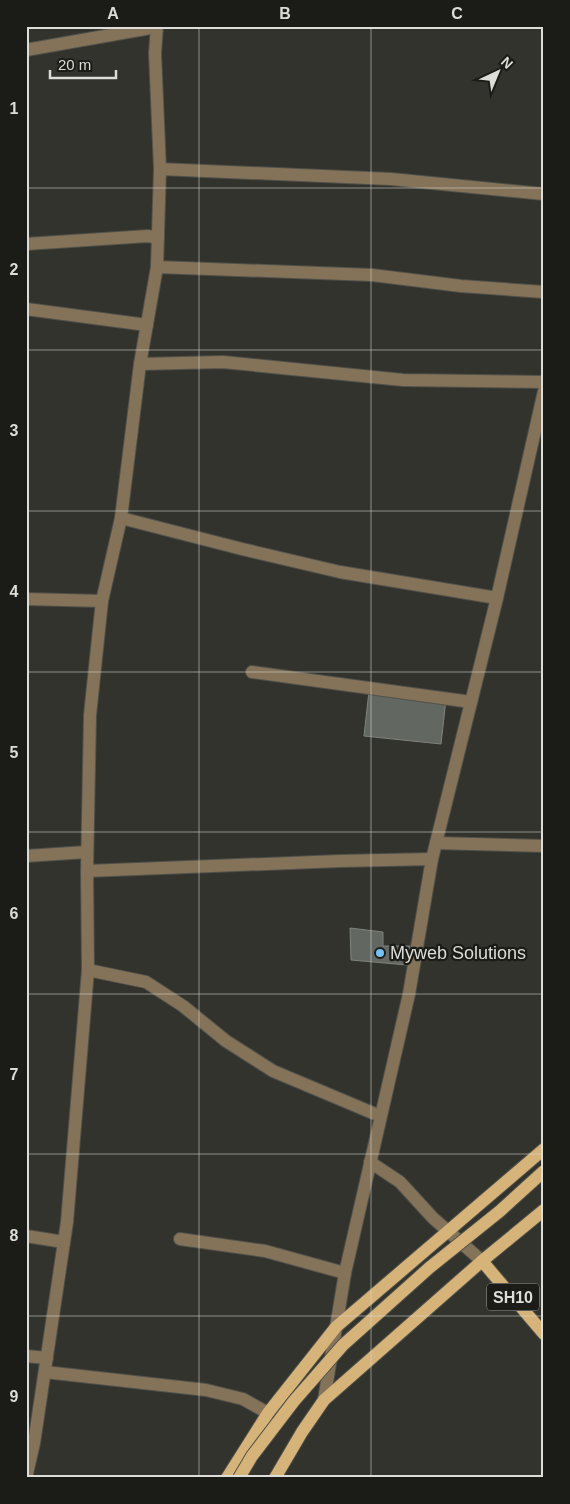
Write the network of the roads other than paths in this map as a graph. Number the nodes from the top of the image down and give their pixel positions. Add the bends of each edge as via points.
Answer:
1 (156, 27) edge
2 (26, 50) edge
3 (160, 169) junction
4 (544, 194) edge
5 (158, 238) junction
6 (26, 244) edge
7 (157, 267) junction
8 (544, 292) edge
9 (26, 309) edge
10 (147, 325) junction
11 (140, 364) junction
12 (544, 382) edge
13 (544, 391) edge
14 (544, 396) edge
15 (121, 518) junction
16 (497, 598) junction
17 (26, 599) edge
18 (102, 602) junction
19 (252, 672) dead end
20 (471, 702) junction
21 (436, 843) junction
22 (544, 846) edge
23 (87, 852) junction
24 (26, 856) edge
25 (432, 859) junction
26 (87, 871) junction
27 (88, 970) junction
28 (380, 1116) junction
29 (544, 1149) edge
30 (370, 1162) junction
31 (544, 1171) edge
32 (544, 1210) edge
33 (448, 1231) junction
34 (26, 1236) edge
35 (180, 1239) dead end
36 (64, 1242) junction
37 (482, 1261) junction
38 (346, 1272) junction
39 (336, 1327) junction
40 (544, 1334) edge
41 (26, 1356) edge
42 (46, 1358) junction
43 (45, 1372) junction
44 (324, 1400) junction
45 (268, 1413) junction
46 (26, 1478) edge
47 (227, 1478) edge
48 (239, 1478) edge
49 (275, 1478) edge

1 - 2 street
1 - 3 street
3 - 4 street via 391,178
3 - 5 street
5 - 6 street
5 - 7 street
7 - 8 street via 372,275
7 - 10 street
9 - 10 street
10 - 11 street
11 - 12 street via 223,362 403,380
11 - 15 street
13 - 14 street
14 - 16 street
15 - 16 street via 340,572
15 - 18 street
16 - 20 street
17 - 18 street
18 - 23 street via 90,715
19 - 20 street
20 - 21 street
21 - 22 street
21 - 25 street
23 - 24 street
23 - 26 street
25 - 26 street
25 - 28 street via 409,994
26 - 27 street
27 - 28 street via 146,982 273,1071
27 - 36 street
28 - 30 street
29 - 33 main road
30 - 33 street via 400,1182
30 - 38 street
31 - 48 main road, bridge via 343,1345 294,1402
32 - 37 main road, SH10
33 - 37 street
33 - 39 main road
34 - 36 street
35 - 38 street via 265,1251
36 - 42 street
37 - 40 main road, SH10
37 - 44 main road
38 - 39 street
39 - 44 street
39 - 45 main road
41 - 42 street
42 - 43 street
43 - 45 street via 206,1390 243,1399
43 - 46 street
44 - 49 main road
45 - 47 main road

